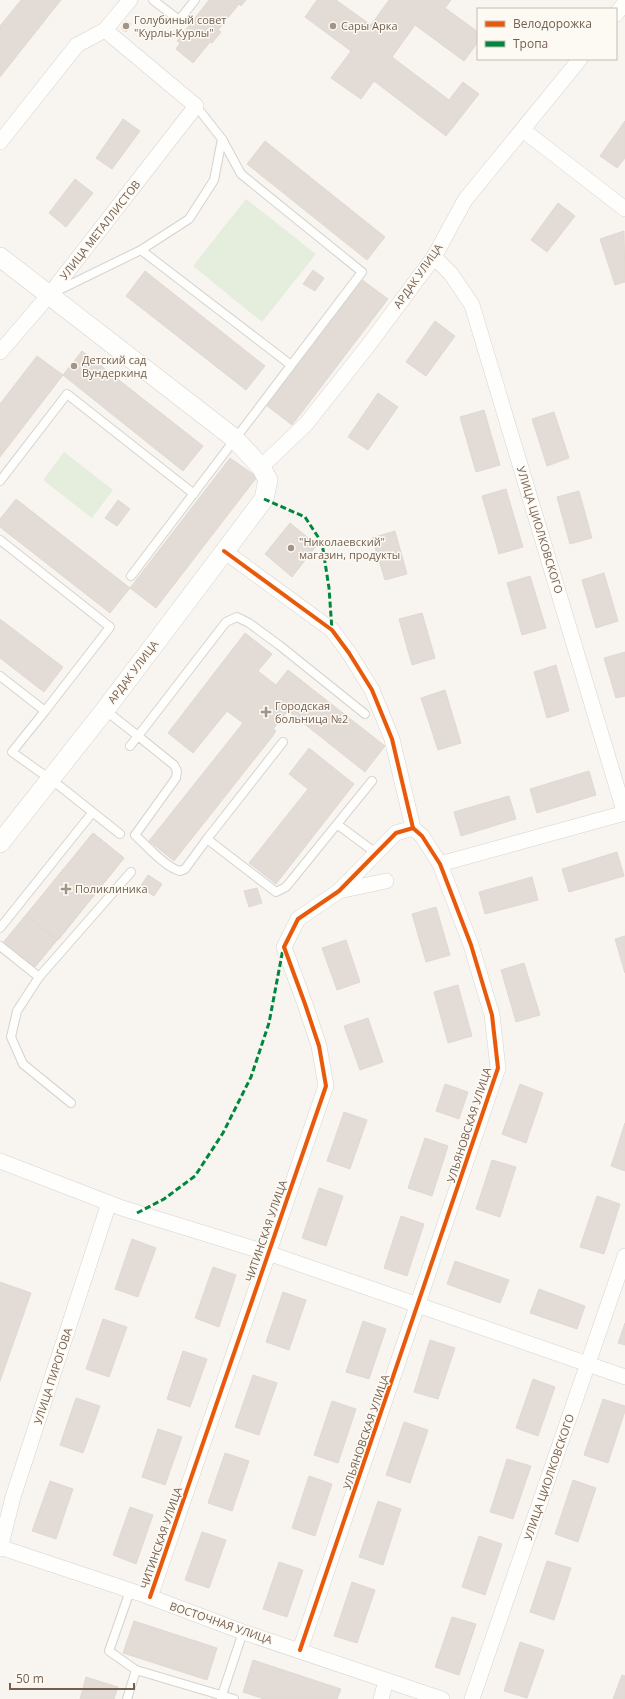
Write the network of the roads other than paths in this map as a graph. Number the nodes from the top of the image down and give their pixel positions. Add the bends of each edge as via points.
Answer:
1 (130, 0) edge
2 (153, 0) edge
3 (195, 0) edge
4 (625, 3) edge
5 (617, 13) edge
6 (106, 30) junction
7 (579, 60) edge
8 (196, 106) junction
9 (524, 130) junction
10 (222, 139) junction
11 (0, 142) edge
12 (625, 210) edge
13 (141, 250) junction
14 (0, 257) edge
15 (434, 257) junction
16 (50, 294) junction
17 (0, 352) edge
18 (291, 365) junction
19 (234, 438) junction
20 (261, 467) junction
21 (0, 481) edge
22 (194, 494) junction
23 (0, 540) edge
24 (224, 551) junction
25 (131, 576) dead end
26 (0, 676) edge
27 (105, 710) junction
28 (45, 711) junction
29 (365, 714) dead end
30 (138, 736) junction
31 (283, 742) dead end
32 (130, 746) dead end
33 (50, 780) junction
34 (372, 781) dead end
35 (92, 813) junction
36 (625, 813) edge
37 (338, 824) junction
38 (413, 828) junction
39 (120, 834) dead end
40 (207, 839) junction
41 (0, 843) edge
42 (376, 853) junction
43 (440, 864) junction
44 (131, 872) dead end
45 (386, 881) dead end
46 (339, 891) junction
47 (0, 928) edge
48 (0, 946) edge
49 (39, 977) junction
50 (71, 1103) dead end
51 (0, 1161) edge
52 (108, 1203) junction
53 (268, 1253) junction
54 (625, 1256) edge
55 (419, 1304) junction
56 (588, 1364) junction
57 (625, 1377) edge
58 (0, 1548) edge
59 (130, 1591) junction
60 (150, 1597) junction
61 (243, 1632) junction
62 (300, 1650) junction
63 (136, 1670) junction
64 (386, 1681) junction
65 (221, 1697) edge
66 (127, 1699) edge
67 (234, 1699) edge
68 (381, 1699) edge
69 (442, 1699) edge
70 (472, 1699) edge

1 - 6 street
2 - 3 lane via 179,20
4 - 5 street
6 - 8 street
6 - 11 street via 76,45
7 - 9 street, АРДАК УЛИЦА
8 - 10 lane
8 - 16 street, УЛИЦА МЕТАЛЛИСТОВ
9 - 12 street
9 - 15 street, АРДАК УЛИЦА via 465,200
10 - 13 lane via 214,180 189,219
10 - 18 lane via 242,174 362,272
13 - 16 lane
13 - 18 lane
14 - 16 street
15 - 20 street, АРДАК УЛИЦА via 306,424
15 - 36 street, УЛИЦА ЦИОЛКОВСКОГО via 451,274 472,305
16 - 17 street, УЛИЦА МЕТАЛЛИСТОВ
16 - 19 street
18 - 19 lane via 260,409
19 - 20 street
19 - 22 lane
20 - 24 street, АРДАК УЛИЦА via 268,480 264,499
21 - 22 lane via 67,394
22 - 25 lane
23 - 28 lane via 110,627
24 - 27 street, АРДАК УЛИЦА
24 - 38 street, УЛЬЯНОВСКАЯ УЛИЦА via 332,630 349,653 372,690 392,739
26 - 28 lane
27 - 30 lane
27 - 33 street, АРДАК УЛИЦА
28 - 33 lane via 12,752
29 - 30 lane via 279,645 237,617 226,622
30 - 32 lane
30 - 40 lane via 174,765 177,771 176,778 135,835 155,854 180,871
31 - 40 lane
33 - 35 lane
33 - 41 street, АРДАК УЛИЦА
34 - 37 lane
35 - 39 lane
35 - 47 lane
36 - 43 street
37 - 40 lane via 286,887 276,892
37 - 42 lane
38 - 42 street via 396,833
38 - 43 street, УЛЬЯНОВСКАЯ УЛИЦА via 422,836
42 - 46 street
43 - 55 street, УЛЬЯНОВСКАЯ УЛИЦА via 471,945 492,1015 498,1068
44 - 49 lane
45 - 46 street
46 - 53 street, ЧИТИНСКАЯ УЛИЦА via 298,919 284,947 319,1046 326,1086
48 - 49 lane
49 - 50 lane via 17,1011 11,1037 23,1064
51 - 52 street
52 - 53 street
52 - 58 street, УЛИЦА ПИРОГОВА via 13,1497
53 - 55 street
53 - 60 street, ЧИТИНСКАЯ УЛИЦА
54 - 56 street, УЛИЦА ЦИОЛКОВСКОГО
55 - 56 street
55 - 62 street, УЛЬЯНОВСКАЯ УЛИЦА
56 - 57 street
56 - 70 street, УЛИЦА ЦИОЛКОВСКОГО
58 - 59 street, ВОСТОЧНАЯ УЛИЦА
59 - 60 street, ВОСТОЧНАЯ УЛИЦА
59 - 63 lane via 109,1651
60 - 61 street, ВОСТОЧНАЯ УЛИЦА
61 - 62 street, ВОСТОЧНАЯ УЛИЦА
61 - 65 lane
62 - 64 street, ВОСТОЧНАЯ УЛИЦА
63 - 65 lane
63 - 66 lane
64 - 68 street
64 - 69 street, ВОСТОЧНАЯ УЛИЦА
65 - 67 lane

